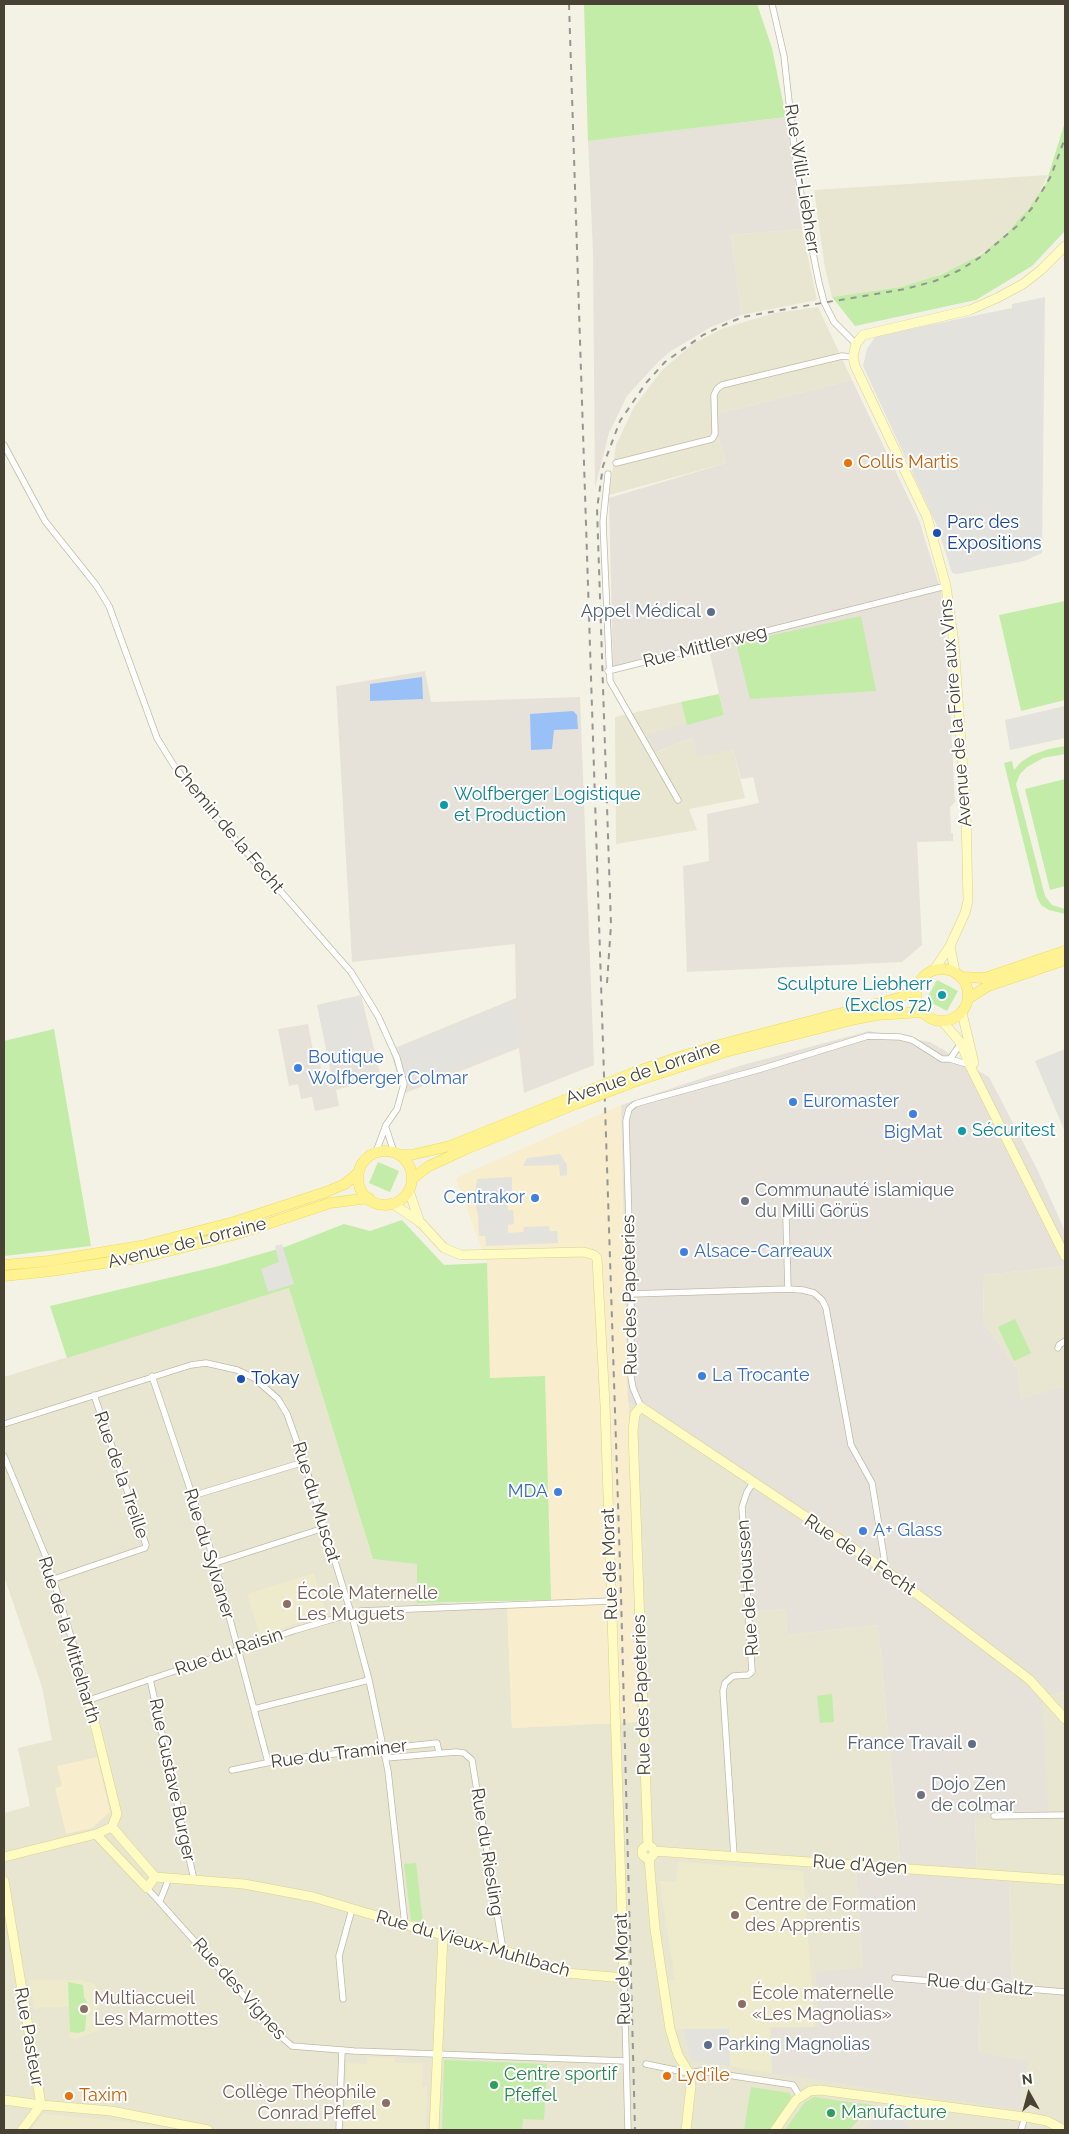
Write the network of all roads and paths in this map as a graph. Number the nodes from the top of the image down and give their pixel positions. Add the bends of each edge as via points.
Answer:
1 (772, 4) edge
2 (1065, 246) edge
3 (856, 344) junction
4 (853, 357) junction
5 (4, 445) edge
6 (616, 463) dead end
7 (608, 474) dead end
8 (946, 586) junction
9 (608, 671) junction
10 (678, 800) dead end
11 (950, 946) junction
12 (1065, 951) edge
13 (1065, 960) edge
14 (934, 970) junction
15 (958, 975) junction
16 (917, 988) junction
17 (969, 998) junction
18 (922, 1012) junction
19 (962, 1013) junction
20 (943, 1022) junction
21 (961, 1043) junction
22 (950, 1059) junction
23 (972, 1069) junction
24 (635, 1077) junction
25 (577, 1100) junction
26 (386, 1125) junction
27 (376, 1152) junction
28 (397, 1154) junction
29 (359, 1172) junction
30 (412, 1179) junction
31 (409, 1191) junction
32 (368, 1198) junction
33 (392, 1203) junction
34 (799, 1211) dead end
35 (420, 1223) junction
36 (1065, 1256) edge
37 (4, 1265) edge
38 (4, 1276) edge
39 (788, 1289) junction
40 (631, 1294) junction
41 (1065, 1342) edge
42 (1058, 1348) dead end
43 (152, 1376) junction
44 (94, 1395) junction
45 (641, 1407) junction
46 (4, 1424) edge
47 (4, 1456) edge
48 (304, 1462) junction
49 (753, 1483) junction
50 (192, 1496) junction
51 (324, 1528) junction
52 (215, 1563) junction
53 (884, 1569) junction
54 (54, 1579) junction
55 (611, 1601) junction
56 (351, 1613) junction
57 (238, 1649) junction
58 (150, 1679) junction
59 (369, 1680) junction
60 (89, 1700) junction
61 (254, 1709) junction
62 (1065, 1719) edge
63 (384, 1748) junction
64 (438, 1753) junction
65 (468, 1755) joint
66 (386, 1758) junction
67 (268, 1762) junction
68 (232, 1770) dead end
69 (1065, 1815) edge
70 (994, 1816) dead end
71 (112, 1827) junction
72 (96, 1834) junction
73 (650, 1852) junction
74 (734, 1856) junction
75 (4, 1857) edge
76 (156, 1877) junction
77 (169, 1878) junction
78 (194, 1880) junction
79 (1065, 1880) edge
80 (4, 1881) edge
81 (147, 1888) junction
82 (160, 1901) junction
83 (352, 1909) junction
84 (404, 1925) junction
85 (443, 1936) junction
86 (503, 1950) junction
87 (624, 1978) junction
88 (895, 1978) dead end
89 (1065, 1992) edge
90 (343, 1999) dead end
91 (342, 2050) junction
92 (437, 2054) junction
93 (626, 2061) junction
94 (646, 2064) dead end
95 (689, 2073) junction
96 (800, 2097) junction
97 (4, 2100) edge
98 (41, 2105) junction
99 (1025, 2117) junction
100 (1056, 2128) edge
101 (22, 2130) edge
102 (208, 2130) edge
103 (339, 2130) edge
104 (434, 2130) edge
105 (628, 2130) edge
106 (686, 2130) edge
107 (775, 2130) edge
108 (1021, 2130) edge
109 (1064, 2130) edge

1 - 3 street, Rue Willi-Liebherr via 784,56 801,194 819,283 834,322
2 - 3 street via 1023,284 997,298 970,310 877,330 863,335
3 - 4 street
4 - 6 street via 842,356 722,386 714,395 716,434 712,439
4 - 8 street, Avenue de la Foire aux Vins via 854,366 927,517
5 - 26 street, Chemin de la Fecht via 45,521 109,606 157,738 173,764 352,972 378,1016 397,1058 404,1084 396,1109
7 - 9 street via 603,522
8 - 9 street, Rue Mittlerweg
8 - 11 street, Avenue de la Foire aux Vins via 954,643 968,886 966,913
9 - 10 street via 614,691
11 - 14 street, Avenue de la Foire aux Vins
11 - 15 street
12 - 15 main road via 985,978
13 - 17 main road via 988,986
14 - 15 main road via 948,969
14 - 16 main road via 920,980
15 - 17 main road via 966,984
16 - 18 main road via 917,1005
16 - 24 main road, Avenue de Lorraine via 899,998 676,1058
17 - 19 main road
18 - 20 main road via 935,1021
18 - 24 main road, Avenue de Lorraine via 856,1019
19 - 20 main road
19 - 23 street
20 - 21 street
21 - 22 street
21 - 23 street
22 - 23 street, Rue des Papeteries
22 - 40 street, Rue des Papeteries via 942,1059 924,1046 900,1037 868,1036 635,1104 629,1109 626,1121
23 - 36 street
24 - 25 main road, Avenue de Lorraine, bridge
25 - 28 main road, Avenue de Lorraine via 450,1146 411,1156
25 - 30 main road, Avenue de Lorraine via 429,1166
26 - 27 street, Chemin de la Fecht
26 - 28 street
27 - 28 main road
27 - 29 main road via 362,1164
28 - 30 main road via 407,1162
29 - 32 main road via 360,1186
29 - 37 main road, Avenue de Lorraine via 345,1184 326,1192 234,1222 150,1243 49,1261
30 - 31 main road
31 - 33 main road
31 - 35 street, Rue de Morat
32 - 33 main road via 384,1204
32 - 38 main road, Avenue de Lorraine via 330,1203 244,1231 144,1257
33 - 35 street, Rue de Morat
34 - 39 street via 786,1218
35 - 55 street, Rue de Morat via 444,1248 461,1255 584,1252 597,1258
39 - 40 street
39 - 53 street via 814,1293 826,1308 851,1445 872,1483
40 - 45 street, Rue des Papeteries via 631,1377
41 - 42 street
43 - 44 street, Rue du Muscat
43 - 48 street, Rue du Muscat via 206,1363 237,1370 254,1378 278,1399 287,1414
43 - 50 street, Rue du Sylvaner
44 - 46 street, Rue du Muscat
44 - 54 street, Rue de la Treille via 146,1544 145,1548
45 - 49 street, Rue de la Fecht
45 - 73 street, Rue des Papeteries via 635,1414 633,1431
47 - 54 street, Rue de la Mittelharth
48 - 50 street
48 - 51 street, Rue du Muscat
49 - 53 street, Rue de la Fecht
49 - 74 street, Rue de Houssen via 742,1507 752,1672 733,1676 725,1683 723,1691
50 - 52 street, Rue du Sylvaner
51 - 52 street
51 - 56 street, Rue du Muscat
52 - 57 street, Rue du Sylvaner
53 - 62 street, Rue de la Fecht via 1030,1680
54 - 60 street, Rue de la Mittelharth
55 - 56 street, Rue du Raisin
55 - 87 street, Rue de Morat
56 - 57 street, Rue du Raisin
56 - 59 street, Rue du Muscat
57 - 58 street, Rue du Raisin
57 - 61 street, Rue du Sylvaner
58 - 60 street, Rue du Raisin
58 - 78 street, Rue Gustave Burger
59 - 61 street
59 - 63 street, Rue du Muscat
60 - 71 street, Rue de la Mittelharth via 117,1814
61 - 67 street, Rue du Sylvaner
63 - 64 street, Rue du Traminer via 438,1743
63 - 66 street, Rue du Muscat
63 - 67 street, Rue du Traminer
64 - 65 street, Rue du Traminer
64 - 66 street, Rue du Traminer
65 - 86 street, Rue du Riesling via 472,1760
66 - 84 street, Rue du Muscat
67 - 68 street, Rue du Traminer
69 - 70 street
71 - 72 street
71 - 76 street
72 - 75 street
72 - 81 street, Rue des Vignes
73 - 74 street, Rue d'Agen
73 - 95 street, Rue des Papeteries via 655,1930 670,2029 678,2055
74 - 79 street, Rue d'Agen
76 - 77 street, Rue du Vieux-Muhlbach
76 - 81 street
77 - 78 street, Rue du Vieux-Muhlbach
77 - 82 street
78 - 83 street, Rue du Vieux-Muhlbach via 269,1888
80 - 98 street, Rue Pasteur
81 - 82 street, Rue des Vignes
82 - 91 street, Rue des Vignes via 286,2042 301,2048
83 - 84 street, Rue du Vieux-Muhlbach
83 - 90 street, Rue du Vieux-Muhlbach via 339,1956
84 - 85 street, Rue du Vieux-Muhlbach
85 - 86 street, Rue du Vieux-Muhlbach
85 - 92 street
86 - 87 street, Rue du Vieux-Muhlbach via 567,1973
87 - 93 street, Rue de Morat
88 - 89 street, Rue du Galtz
91 - 92 street, Rue des Vignes
91 - 103 street
92 - 93 street, Rue des Vignes
92 - 104 street
93 - 105 street, Rue de Morat
94 - 95 street
95 - 96 street via 701,2071 793,2085
95 - 106 street, Rue des Papeteries via 691,2095
96 - 99 street via 815,2091 830,2091
96 - 107 street
97 - 98 street
98 - 101 street
98 - 102 street via 111,2111
99 - 100 street via 1047,2121
99 - 108 street
100 - 109 street

